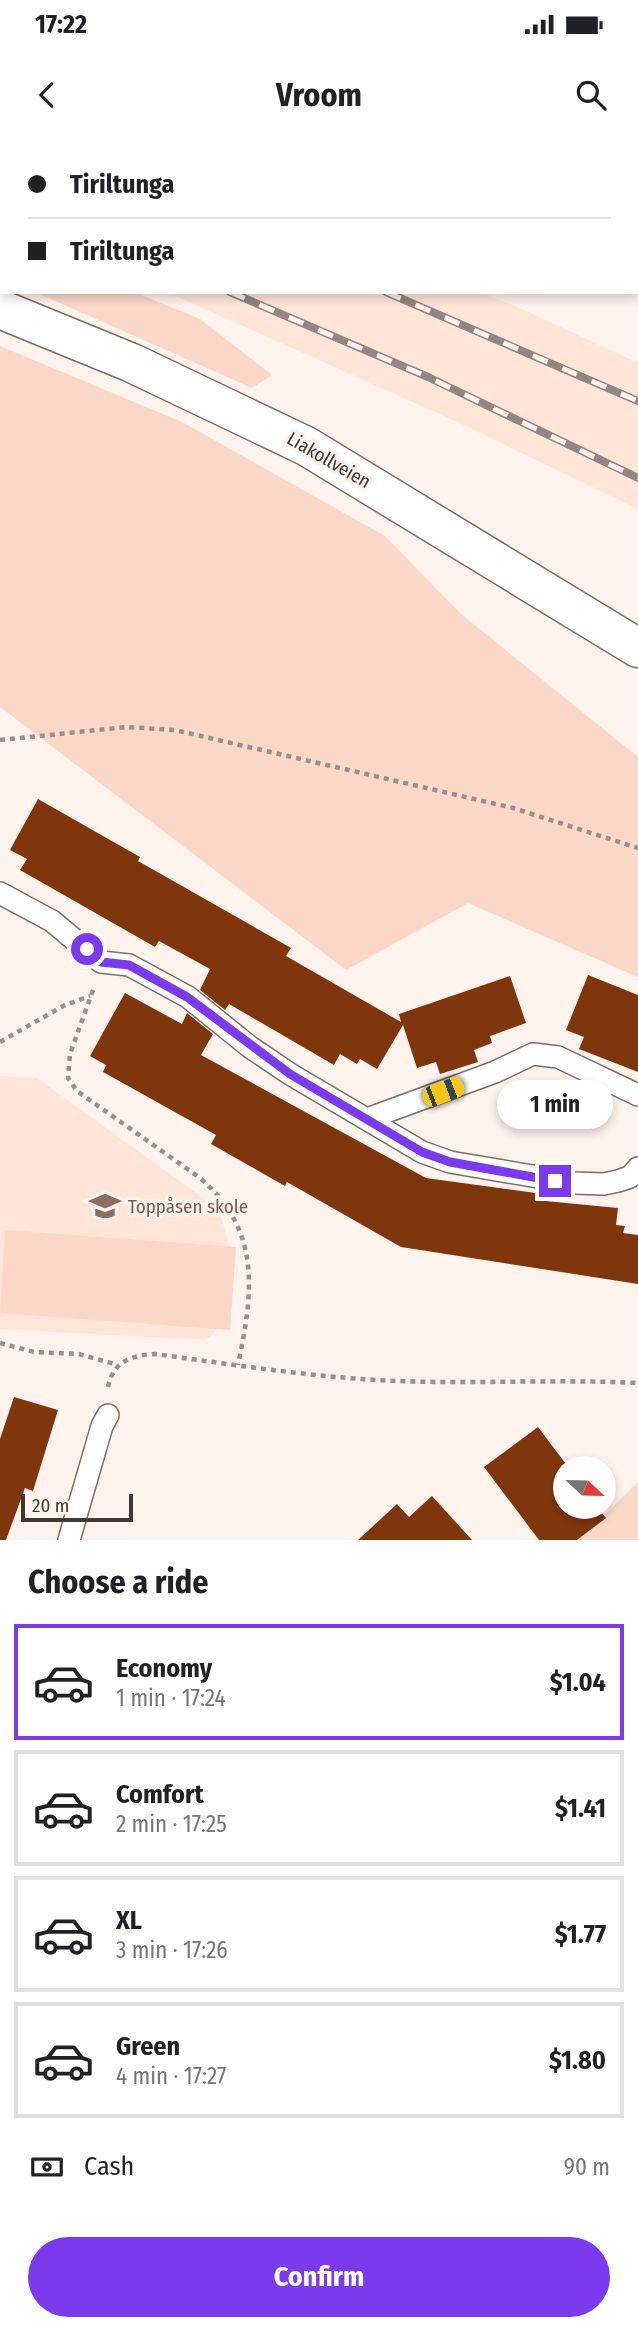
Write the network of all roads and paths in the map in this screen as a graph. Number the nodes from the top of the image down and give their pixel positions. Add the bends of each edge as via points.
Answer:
1 (0, 309) edge
2 (638, 648) edge
3 (0, 740) edge
4 (638, 848) edge
5 (0, 893) edge
6 (101, 962) junction
7 (91, 996) junction
8 (0, 1042) edge
9 (638, 1095) edge
10 (368, 1119) junction
11 (638, 1168) edge
12 (0, 1343) edge
13 (118, 1365) junction
14 (238, 1365) junction
15 (638, 1383) edge
16 (108, 1415) joint
17 (69, 1540) edge

1 - 2 street, Liakollveien via 143,368 306,446
3 - 4 path via 127,727 175,730 513,808
5 - 6 lane via 52,921
6 - 7 path
6 - 10 lane via 129,965 187,997 290,1074
7 - 8 path via 63,1006
7 - 14 path via 68,1077 77,1091 219,1194 241,1231 249,1267 249,1302
9 - 10 lane via 558,1056 533,1054
10 - 11 lane via 400,1141 450,1162 536,1178 604,1184 629,1177
12 - 13 path via 34,1352 79,1354
13 - 14 path via 131,1357 155,1354
13 - 16 path via 107,1391
14 - 15 path via 400,1381
16 - 17 lane

